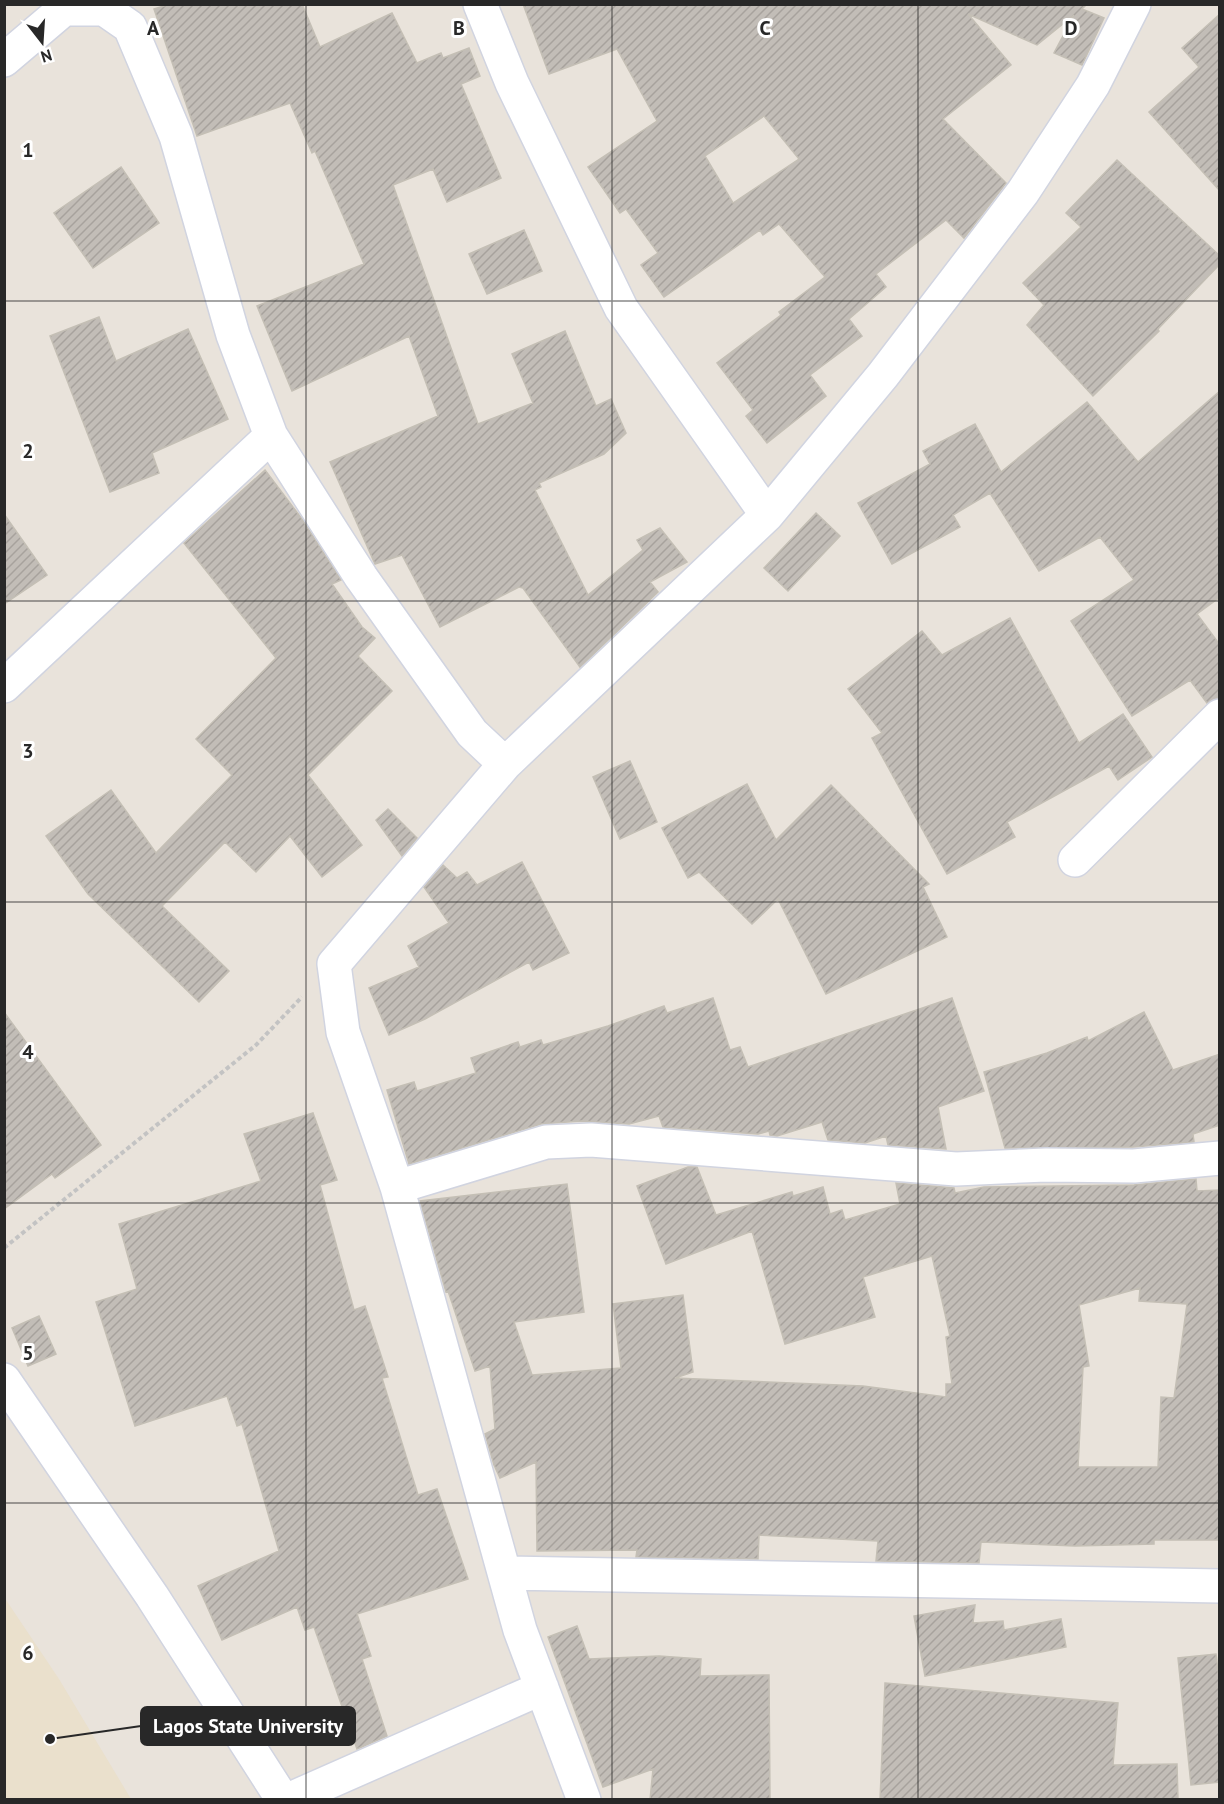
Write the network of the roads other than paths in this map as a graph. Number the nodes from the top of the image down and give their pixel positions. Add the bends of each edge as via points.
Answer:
1 (480, 4) edge
2 (1134, 4) edge
3 (4, 60) edge
4 (271, 436) junction
5 (767, 515) junction
6 (4, 686) edge
7 (1220, 716) edge
8 (505, 764) junction
9 (1074, 861) dead end
10 (1220, 1158) edge
11 (397, 1186) junction
12 (4, 1380) edge
13 (505, 1573) junction
14 (1220, 1586) edge
15 (542, 1688) junction
16 (283, 1800) edge
17 (288, 1800) edge
18 (585, 1800) edge

1 - 5 street via 512,83 621,308
2 - 5 street via 1093,85 1023,192 883,375
3 - 4 street via 64,9 104,9 130,27 176,136 233,334
4 - 6 street
4 - 8 street via 361,577 472,733
5 - 8 street
7 - 9 street
8 - 11 street via 334,963 343,1032
10 - 11 street via 1134,1166 956,1170 591,1140 546,1142
11 - 13 street
12 - 16 street via 152,1596
13 - 14 street
13 - 15 street via 520,1630
15 - 17 street
15 - 18 street

